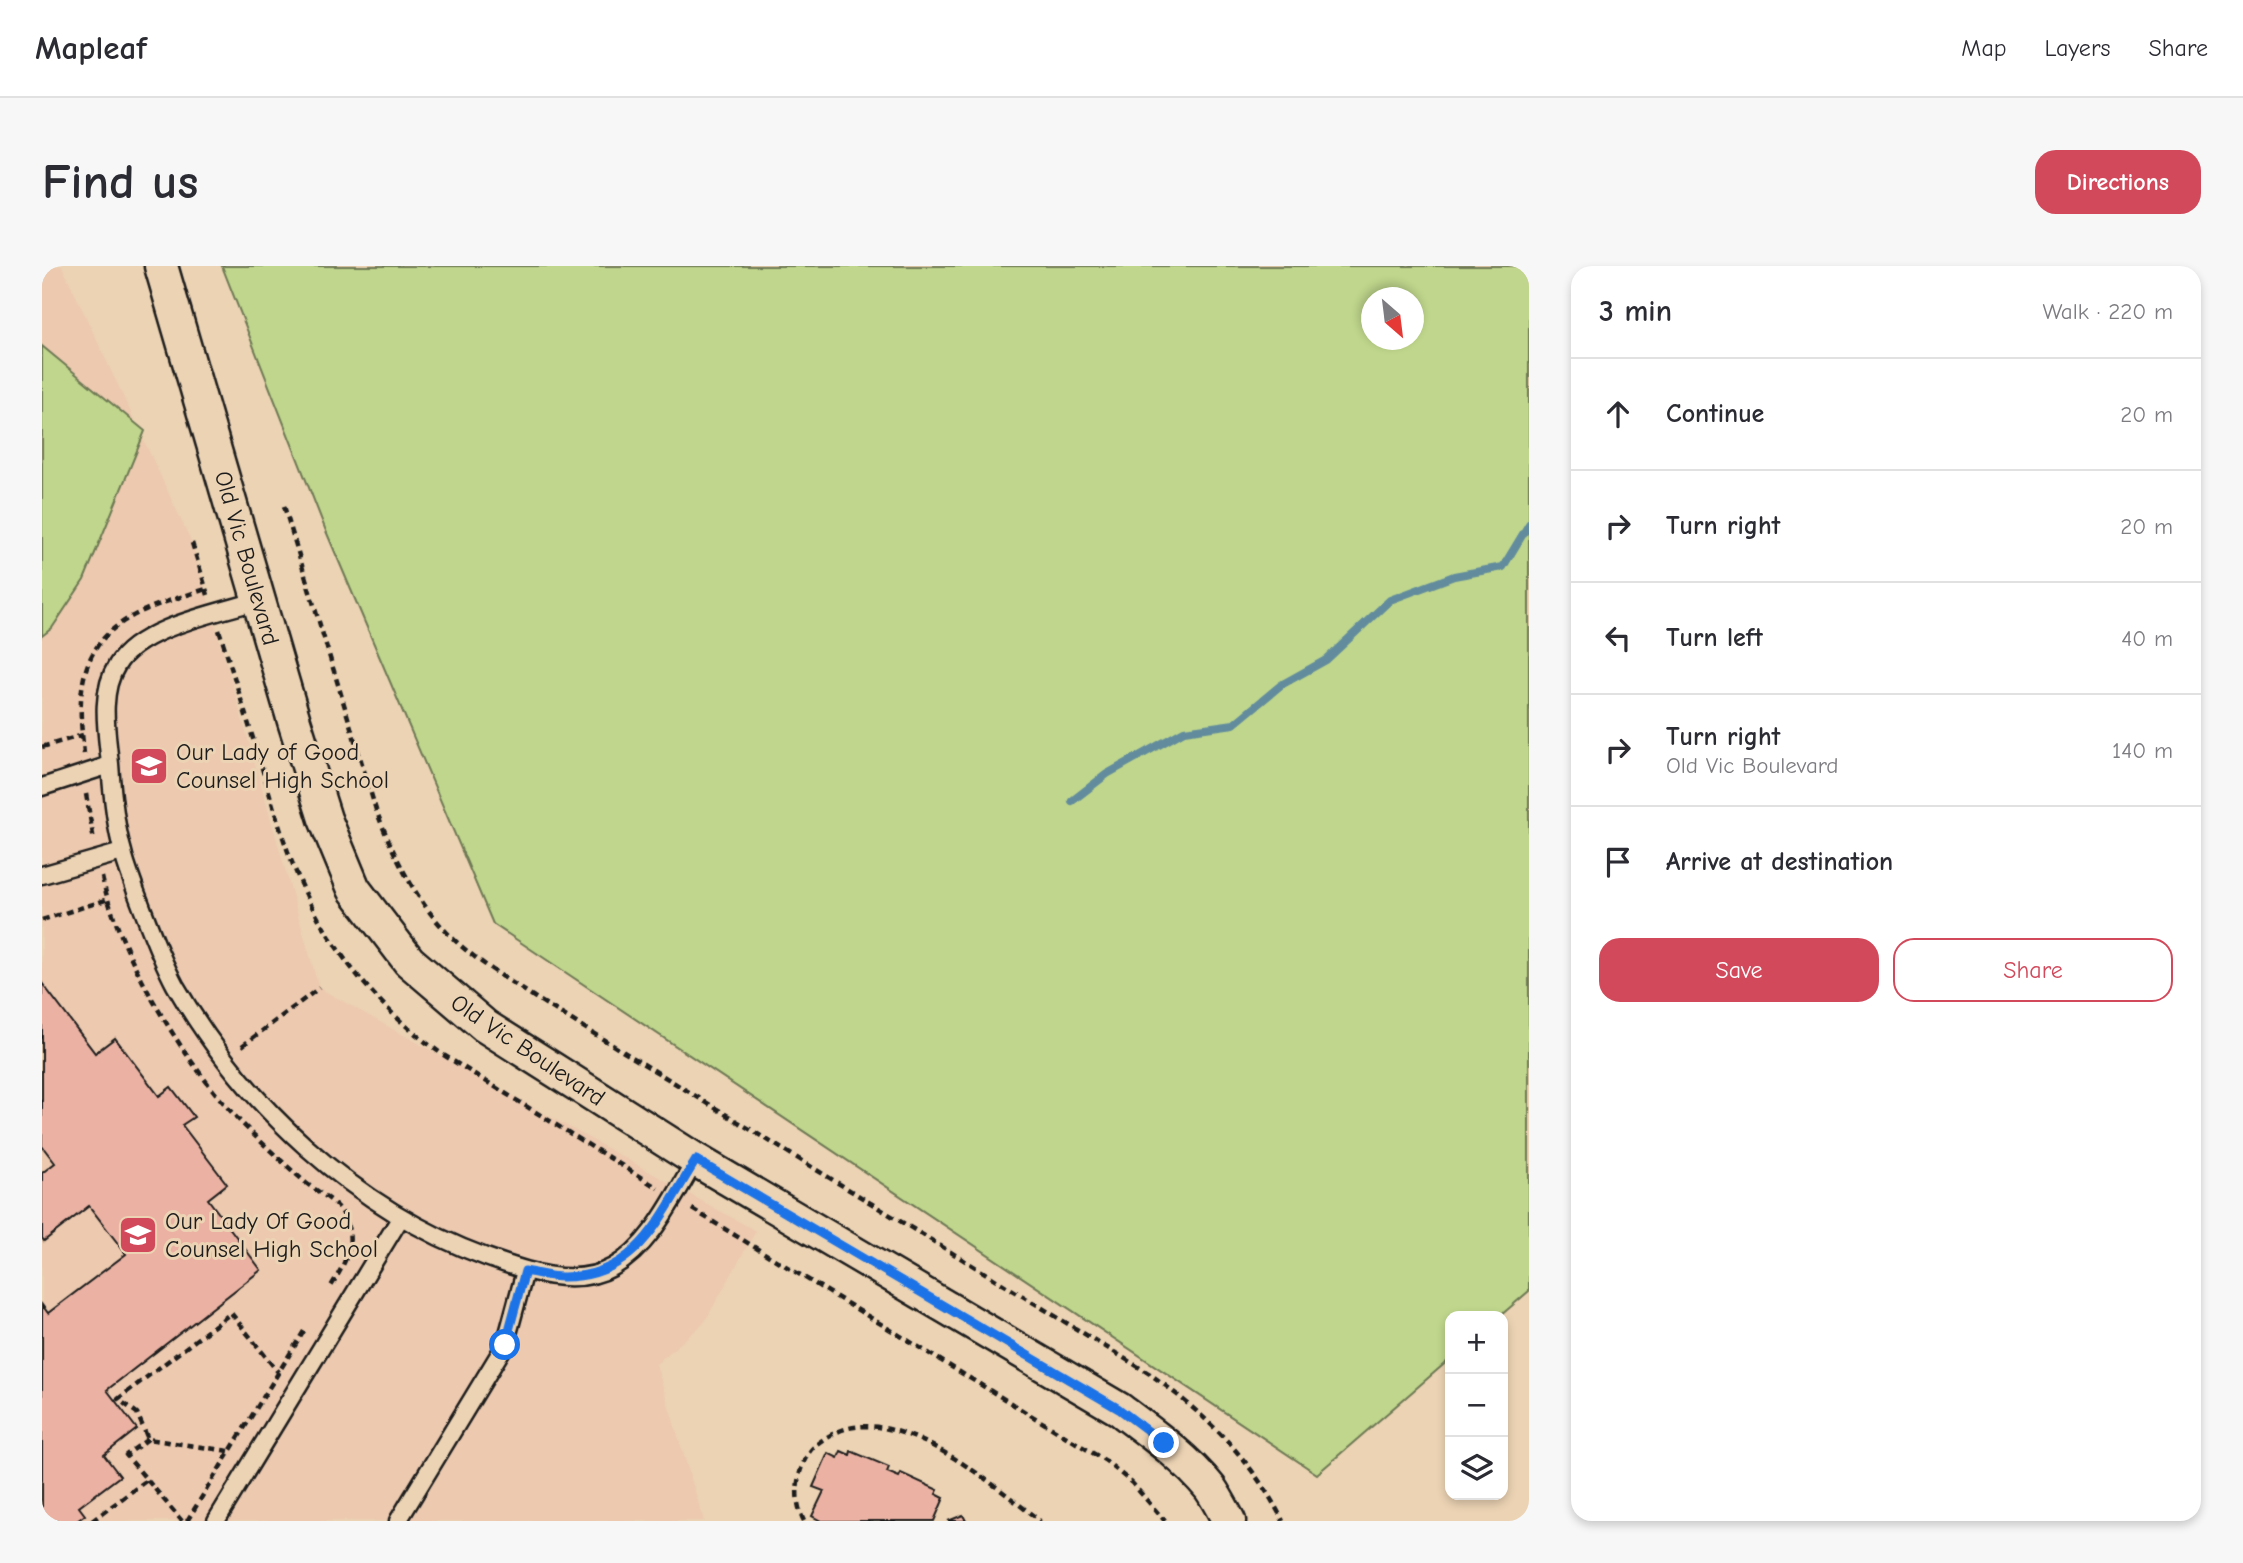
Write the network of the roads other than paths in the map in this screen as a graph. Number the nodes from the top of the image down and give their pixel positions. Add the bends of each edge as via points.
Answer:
1 (161, 266) edge
2 (260, 600) junction
3 (110, 765) junction
4 (42, 787) edge
5 (122, 852) junction
6 (42, 875) edge
7 (696, 1160) junction
8 (401, 1217) junction
9 (525, 1271) junction
10 (216, 1521) edge
11 (398, 1521) edge
12 (1229, 1521) edge

1 - 2 street, Old Vic Boulevard
2 - 3 lane via 150,634 117,664 106,715
2 - 7 street, Old Vic Boulevard via 325,819 354,889 409,961 485,1026
3 - 4 lane
3 - 5 lane
5 - 6 lane
5 - 8 lane via 174,983 225,1059 267,1111 313,1153
7 - 9 lane via 633,1253 610,1268 562,1277
7 - 12 street, Old Vic Boulevard via 1119,1409 1188,1465 1210,1489
8 - 9 lane via 465,1249
8 - 10 lane
9 - 11 lane via 505,1345

